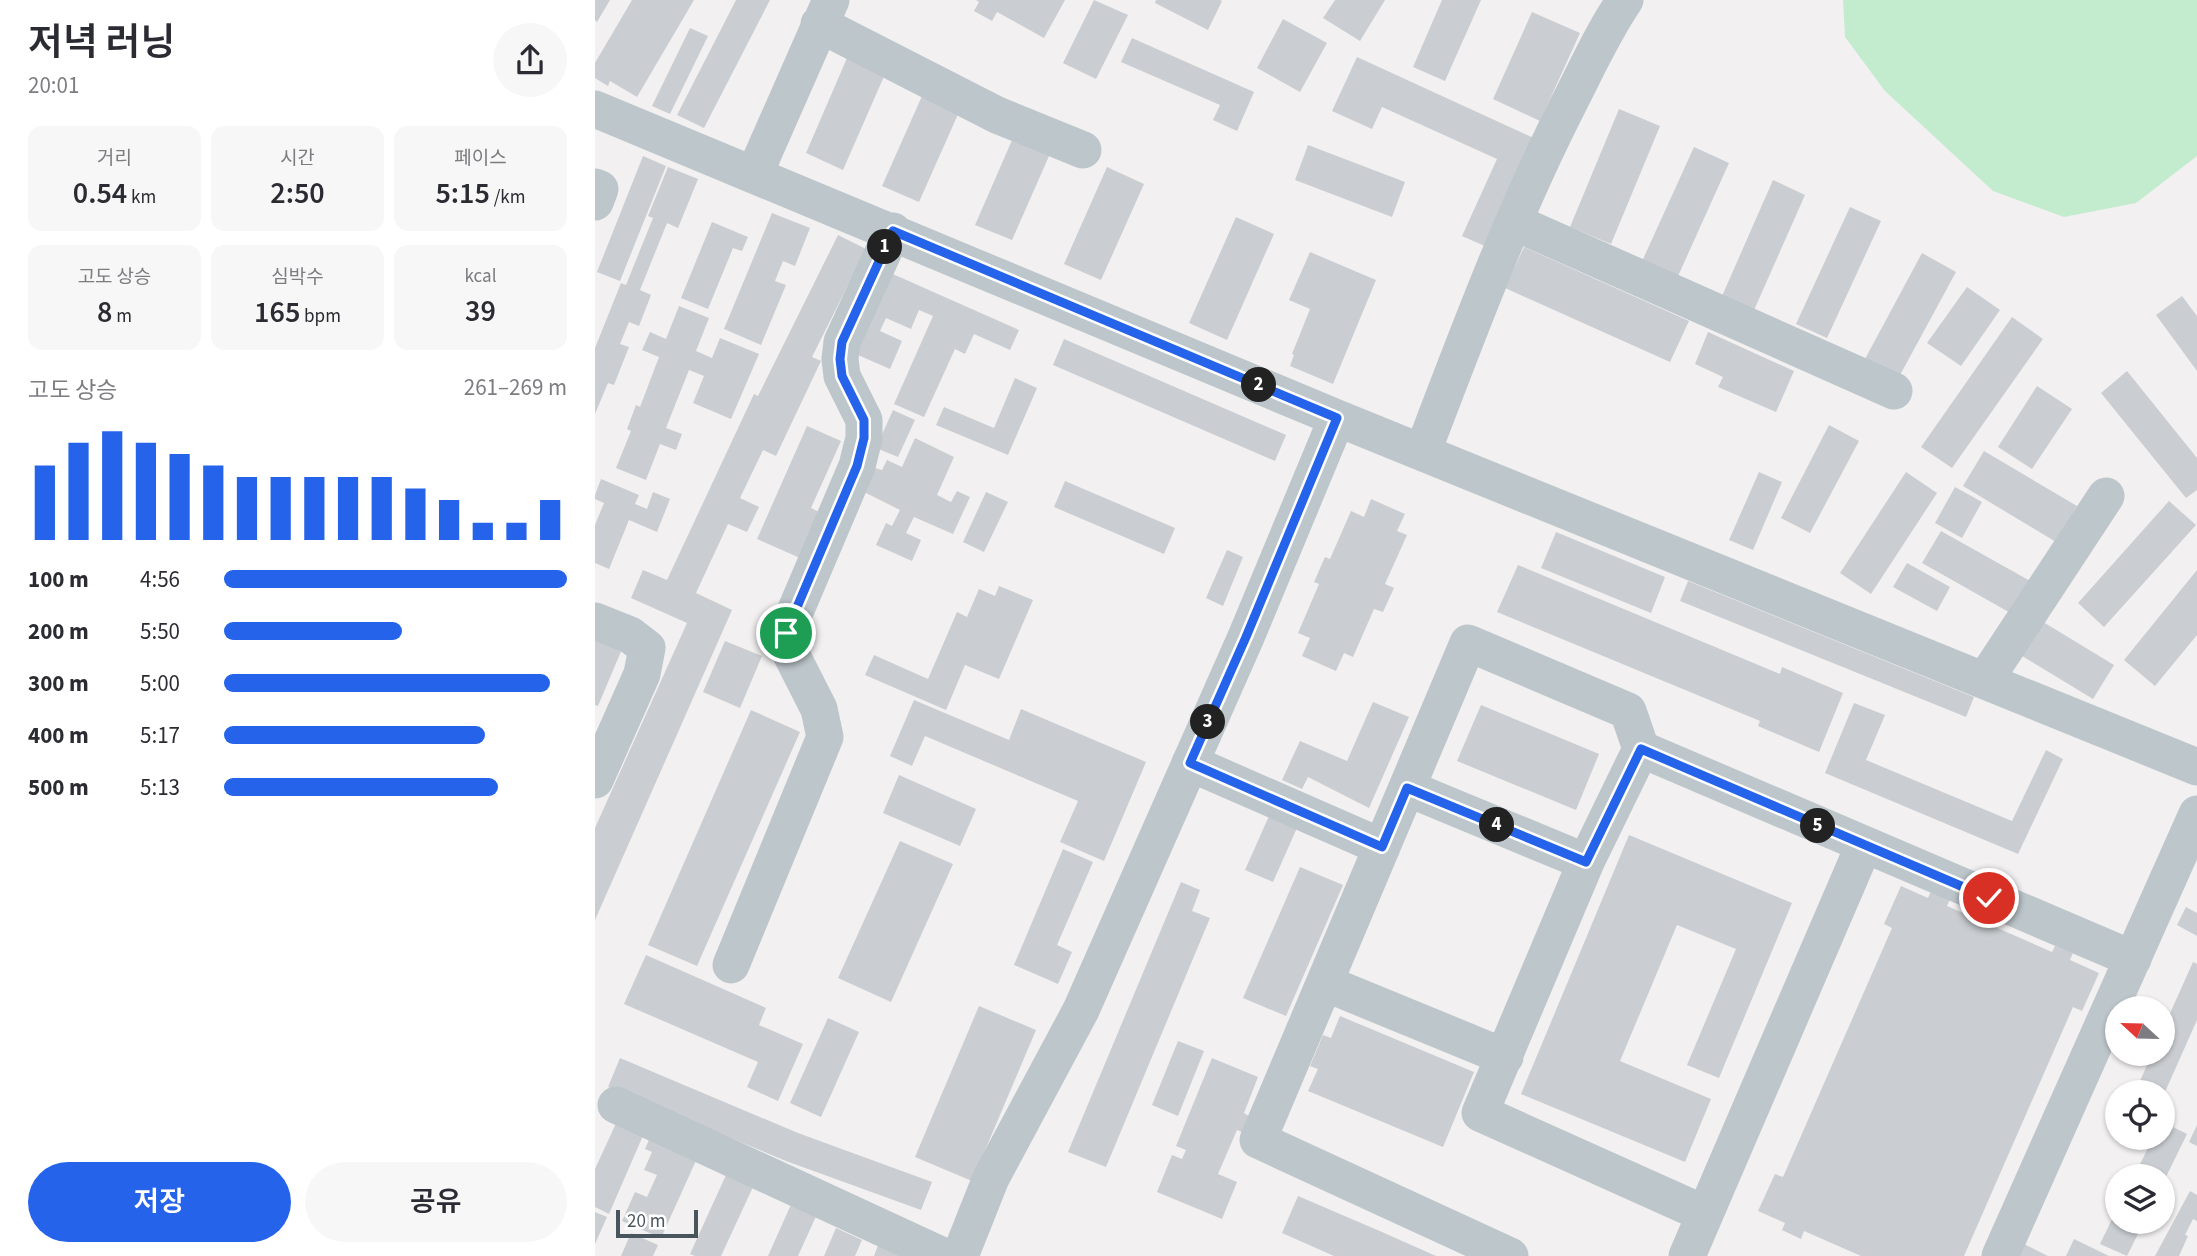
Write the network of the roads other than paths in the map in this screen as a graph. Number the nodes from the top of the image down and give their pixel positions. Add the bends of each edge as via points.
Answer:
1 (1625, 0) edge
2 (825, 12) edge
3 (595, 109) edge
4 (1083, 150) dead end
5 (754, 175) junction
6 (595, 187) edge
7 (595, 202) edge
8 (1514, 222) junction
9 (893, 231) junction
10 (1895, 391) dead end
11 (1337, 418) junction
12 (1423, 451) junction
13 (2106, 496) dead end
14 (595, 621) edge
15 (1985, 680) junction
16 (1641, 749) junction
17 (1190, 763) junction
18 (2197, 766) edge
19 (595, 780) edge
20 (1407, 788) junction
21 (2197, 814) edge
22 (1864, 845) junction
23 (1382, 847) junction
24 (1586, 862) junction
25 (2133, 959) junction
26 (731, 965) dead end
27 (1325, 982) junction
28 (1505, 1057) junction
29 (616, 1105) dead end
30 (1705, 1214) junction
31 (943, 1256) edge
32 (960, 1256) edge
33 (1510, 1256) edge
34 (1687, 1256) edge
35 (2000, 1256) edge

1 - 8 street via 1549,143
2 - 4 street via 997,115
2 - 5 street
3 - 5 street
5 - 9 street
6 - 7 street via 600,189
8 - 10 street
8 - 12 street
9 - 11 street
9 - 26 street via 842,342 842,376 864,420 857,466 786,633 787,646 819,709 825,737
11 - 12 street
11 - 17 street
12 - 15 street
13 - 15 street
14 - 19 street via 630,635 647,648 642,674
15 - 18 street
16 - 20 street via 1628,711 1468,643
16 - 22 street
16 - 24 street
17 - 23 street
17 - 32 street via 1081,1010 991,1178
20 - 23 street
20 - 24 street
21 - 25 street
22 - 25 street
22 - 30 street
23 - 27 street
24 - 28 street
25 - 35 street
27 - 28 street
27 - 33 street via 1258,1140
28 - 30 street via 1480,1113
29 - 31 street
30 - 34 street

